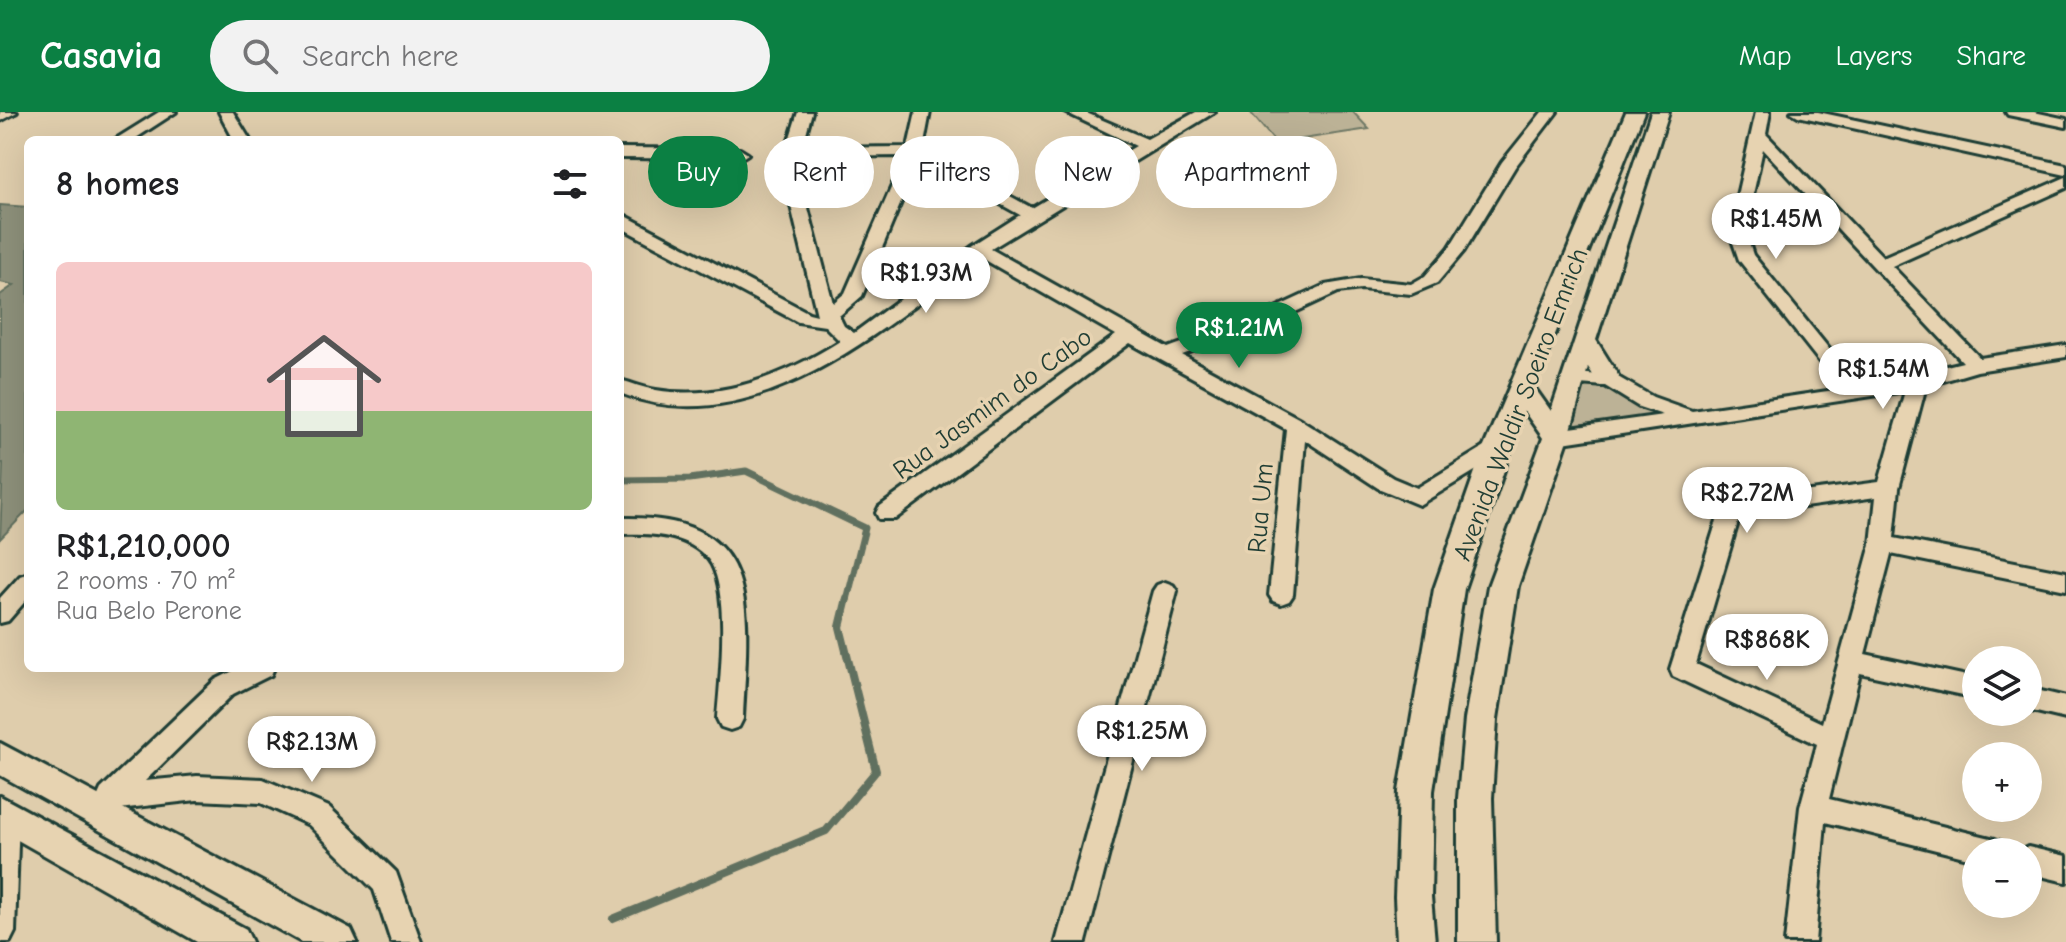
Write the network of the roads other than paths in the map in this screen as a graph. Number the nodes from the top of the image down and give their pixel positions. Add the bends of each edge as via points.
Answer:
1 (10, 112) edge
2 (169, 112) edge
3 (226, 112) edge
4 (805, 112) edge
5 (923, 112) edge
6 (1072, 112) edge
7 (1550, 112) edge
8 (1635, 112) edge
9 (1660, 112) edge
10 (1763, 112) edge
11 (1798, 112) edge
12 (2013, 112) edge
13 (1199, 114) edge
14 (0, 117) edge
15 (2066, 123) edge
16 (129, 136) edge
17 (240, 136) edge
18 (798, 136) edge
19 (918, 136) edge
20 (1759, 136) junction
21 (1147, 145) junction
22 (624, 153) edge
23 (648, 153) edge
24 (2066, 170) edge
25 (2066, 182) edge
26 (1019, 207) edge
27 (800, 208) edge
28 (891, 208) edge
29 (1033, 215) junction
30 (624, 222) edge
31 (979, 249) junction
32 (1880, 265) junction
33 (829, 315) junction
34 (871, 329) junction
35 (1127, 336) junction
36 (1584, 340) junction
37 (854, 342) junction
38 (2066, 351) edge
39 (1165, 356) junction
40 (1976, 365) junction
41 (1573, 379) junction
42 (1609, 380) junction
43 (1917, 382) junction
44 (1525, 384) junction
45 (624, 387) edge
46 (1855, 394) junction
47 (1692, 418) junction
48 (1296, 426) junction
49 (1556, 437) junction
50 (1496, 449) junction
51 (1888, 488) junction
52 (887, 513) dead end
53 (624, 526) edge
54 (1882, 544) junction
55 (2066, 581) edge
56 (24, 587) edge
57 (1165, 591) dead end
58 (1281, 595) dead end
59 (0, 614) edge
60 (1851, 661) junction
61 (254, 672) edge
62 (1962, 685) edge
63 (2042, 702) edge
64 (2066, 708) edge
65 (730, 719) dead end
66 (1831, 739) junction
67 (0, 758) edge
68 (105, 803) junction
69 (1813, 807) junction
70 (2, 813) edge
71 (1962, 844) edge
72 (2042, 863) edge
73 (2066, 869) edge
74 (0, 932) edge
75 (233, 942) edge
76 (338, 942) edge
77 (406, 942) edge
78 (1071, 942) edge
79 (1416, 942) edge
80 (1477, 942) edge
81 (1800, 942) edge

1 - 14 street
2 - 16 street
3 - 17 street
4 - 18 street
5 - 19 street
6 - 21 street
7 - 39 street via 1508,165 1467,235 1420,287 1336,288
8 - 44 main road, Avenida Waldir Soeiro Emrich
9 - 36 main road, Avenida Waldir Soeiro Emrich
10 - 20 street
11 - 24 street
12 - 15 street
13 - 21 street
20 - 32 street
20 - 46 street via 1737,231 1745,256
21 - 29 street
22 - 23 street
25 - 32 street
26 - 29 street
27 - 33 street
28 - 33 street via 853,296
29 - 31 street
30 - 33 street via 804,318 817,323
31 - 34 street
31 - 35 street
32 - 40 street
33 - 34 street
33 - 37 street via 836,329
34 - 37 street
35 - 39 street
35 - 52 street, Rua Jasmim do Cabo
36 - 41 main road, Avenida Waldir Soeiro Emrich
36 - 42 main road
37 - 45 street via 805,372 752,391 704,400 660,398
38 - 40 street
39 - 48 street
40 - 43 street
41 - 42 street
41 - 44 main road
41 - 49 main road, Avenida Waldir Soeiro Emrich
42 - 47 street via 1646,402
43 - 46 street
43 - 51 street
44 - 49 main road
44 - 50 main road, Avenida Waldir Soeiro Emrich
46 - 47 street
47 - 49 street
48 - 50 street via 1400,491 1419,497
48 - 58 street, Rua Um
49 - 80 main road, Avenida Waldir Soeiro Emrich via 1503,586 1481,719 1475,798
50 - 79 main road, Avenida Waldir Soeiro Emrich via 1449,589 1429,704 1416,791
51 - 54 street
51 - 66 street via 1743,508 1728,517 1682,669
53 - 65 street via 645,525 697,540 724,566 734,649
54 - 55 street
54 - 60 street
56 - 59 street
57 - 78 street
60 - 62 street
60 - 66 street
61 - 68 street via 224,687
63 - 64 street
66 - 69 street
67 - 68 main road
68 - 76 main road
68 - 77 street via 197,788 263,791 319,816 386,882
69 - 71 street
69 - 81 street
70 - 74 street
70 - 75 main road
72 - 73 street

